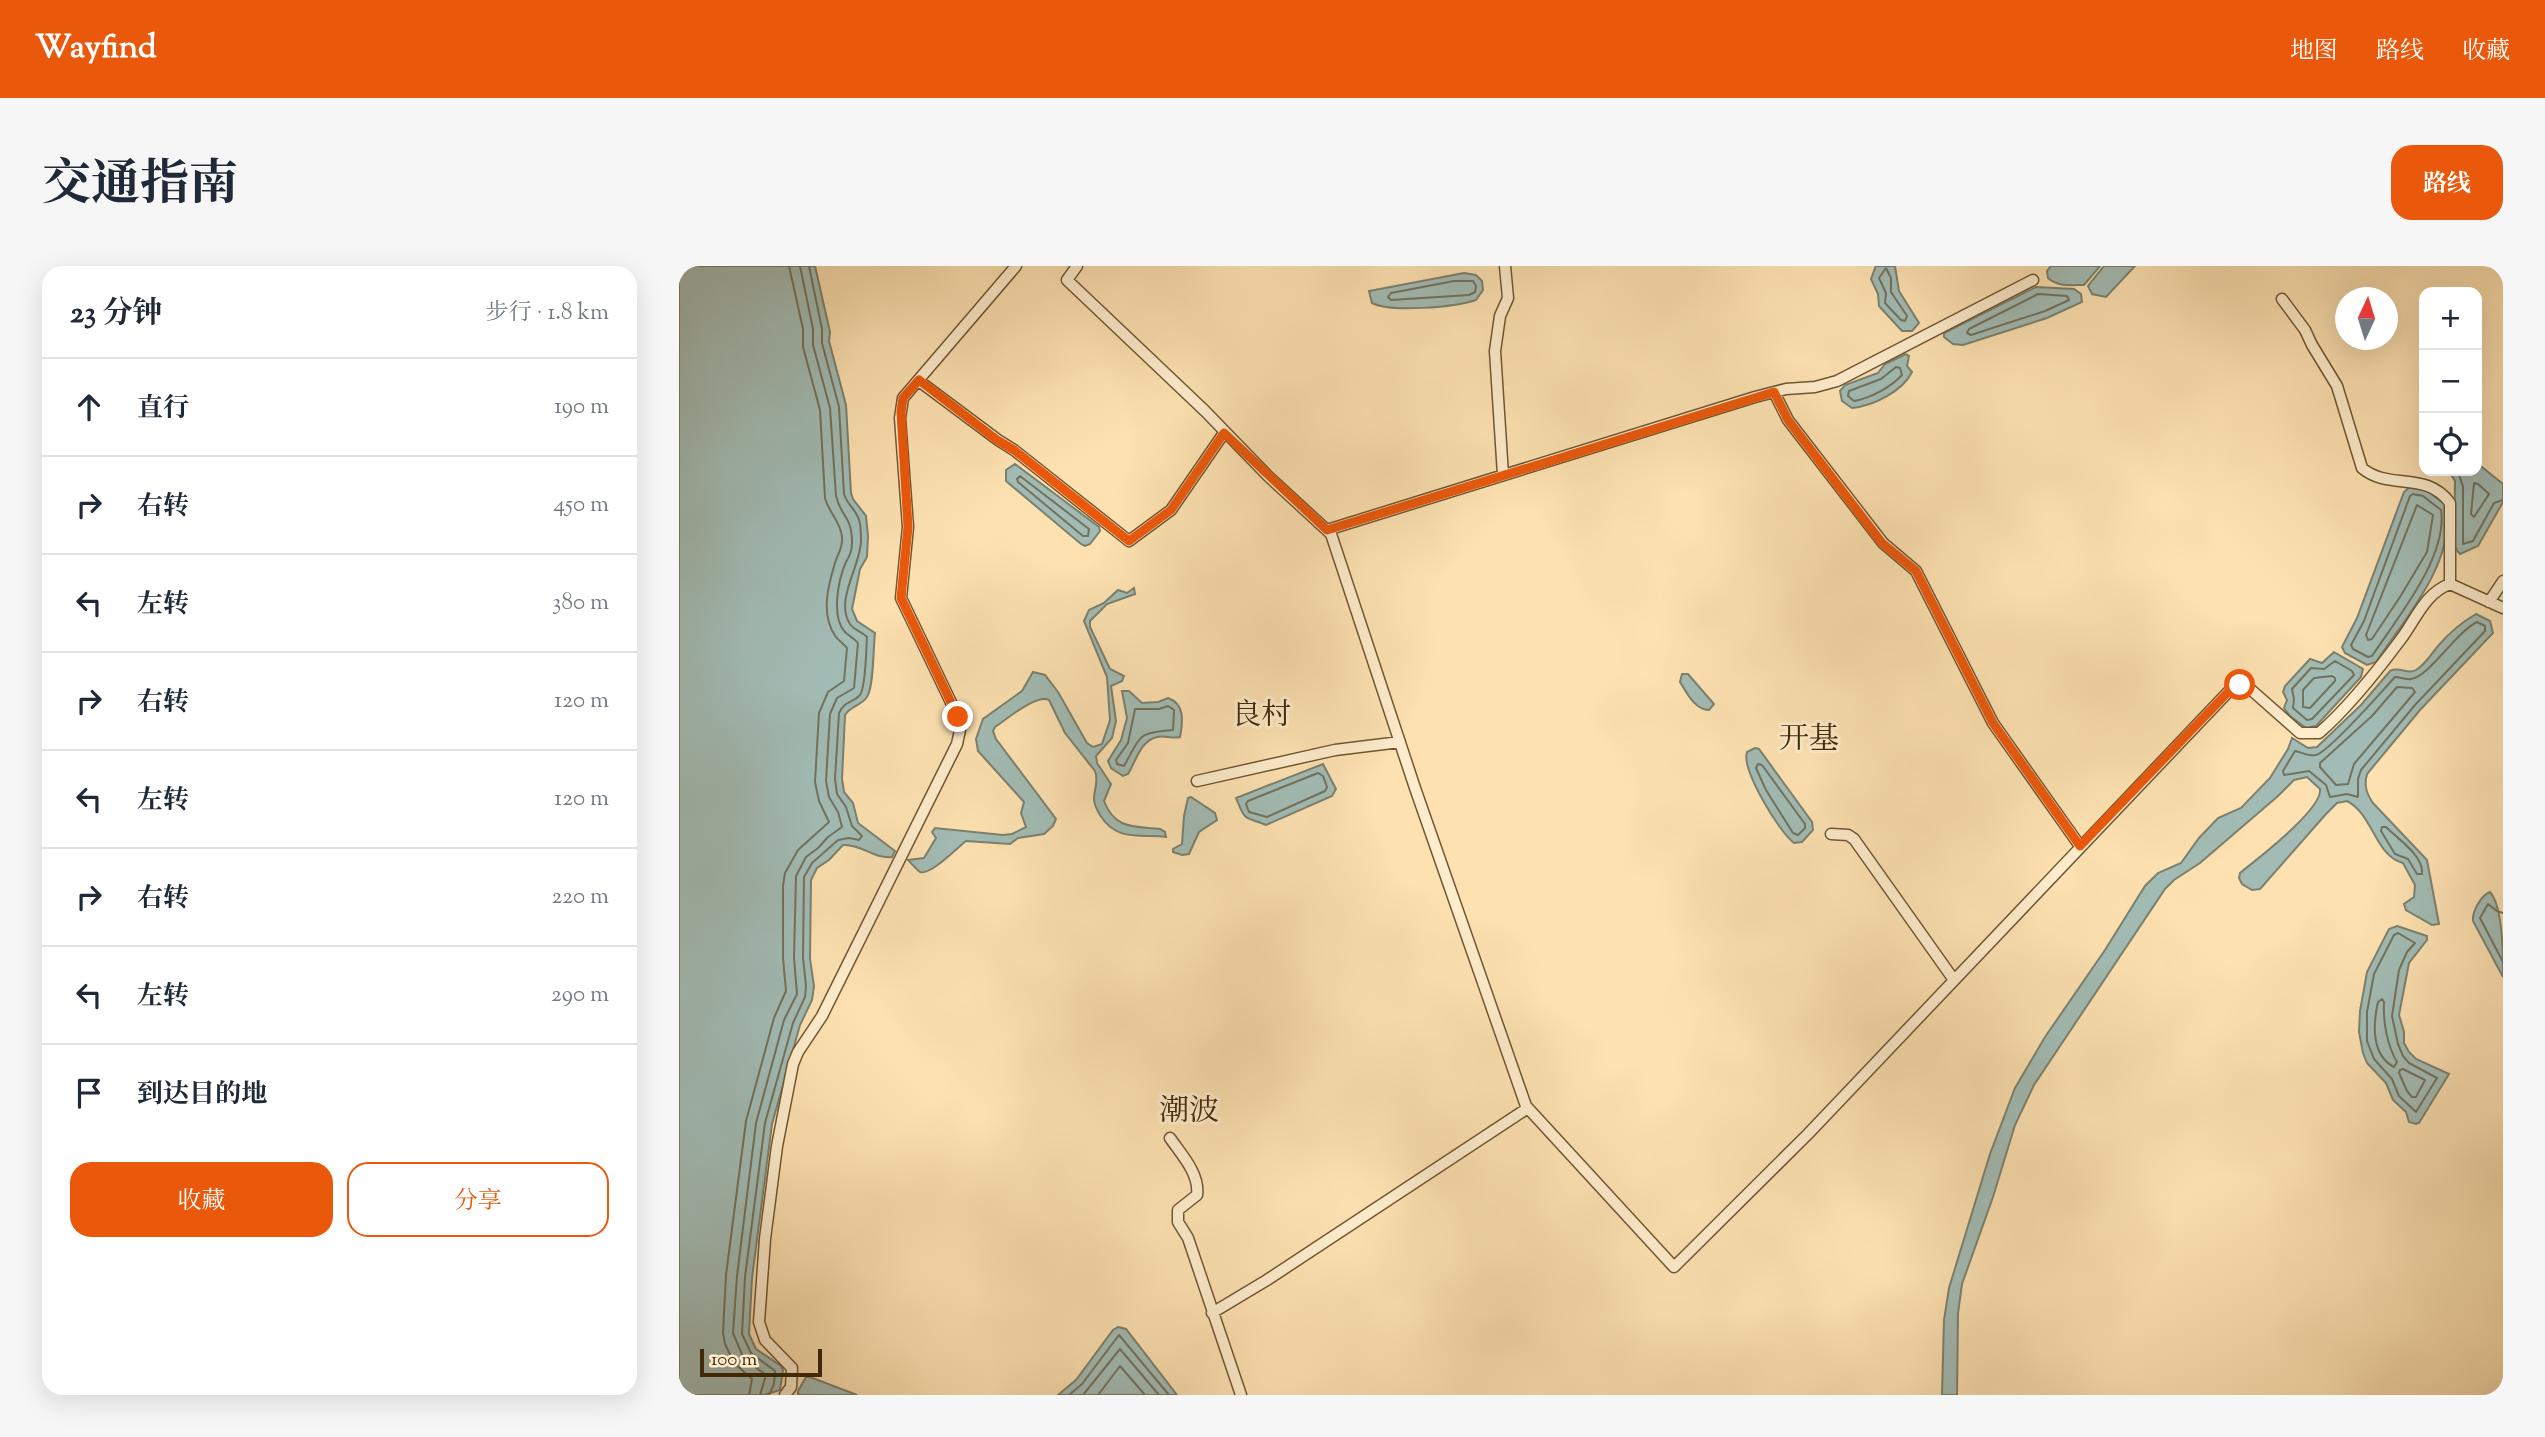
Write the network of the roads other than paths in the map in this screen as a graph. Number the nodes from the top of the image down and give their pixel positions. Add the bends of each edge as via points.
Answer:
1 (1016, 266) edge
2 (1077, 266) edge
3 (1505, 266) edge
4 (2033, 280) dead end
5 (2282, 299) dead end
6 (919, 380) junction
7 (1774, 392) junction
8 (1224, 433) junction
9 (1503, 475) junction
10 (1327, 530) junction
11 (2503, 581) edge
12 (2450, 584) junction
13 (2490, 602) junction
14 (2503, 608) edge
15 (1400, 742) junction
16 (1197, 780) dead end
17 (1831, 834) dead end
18 (2080, 846) junction
19 (1954, 980) junction
20 (1528, 1108) junction
21 (1170, 1138) dead end
22 (1212, 1313) junction
23 (785, 1395) edge
24 (1241, 1395) edge

1 - 6 street
2 - 8 street via 1067,280
3 - 9 street via 1508,298 1495,351
4 - 7 street via 1837,382
5 - 12 street via 2337,386 2363,468 2389,480 2430,486 2450,503
6 - 8 street via 1129,541 1171,510
6 - 23 street via 903,398 901,412 908,527 901,598 960,730 920,822 793,1064 773,1172 759,1322 765,1340 792,1368 791,1387
7 - 9 street
7 - 18 street via 1788,420 1882,543 1916,571 1993,723
8 - 10 street
9 - 10 street
10 - 15 street via 1335,542
11 - 13 street
12 - 13 street
12 - 18 street via 2427,600 2373,674 2319,733 2300,733 2249,688 2232,687
13 - 14 street
15 - 16 street via 1335,750
15 - 20 street
17 - 19 street via 1854,839
18 - 19 street
19 - 20 street via 1674,1267
20 - 22 street
21 - 22 street via 1197,1182 1197,1195 1177,1216
22 - 24 street

